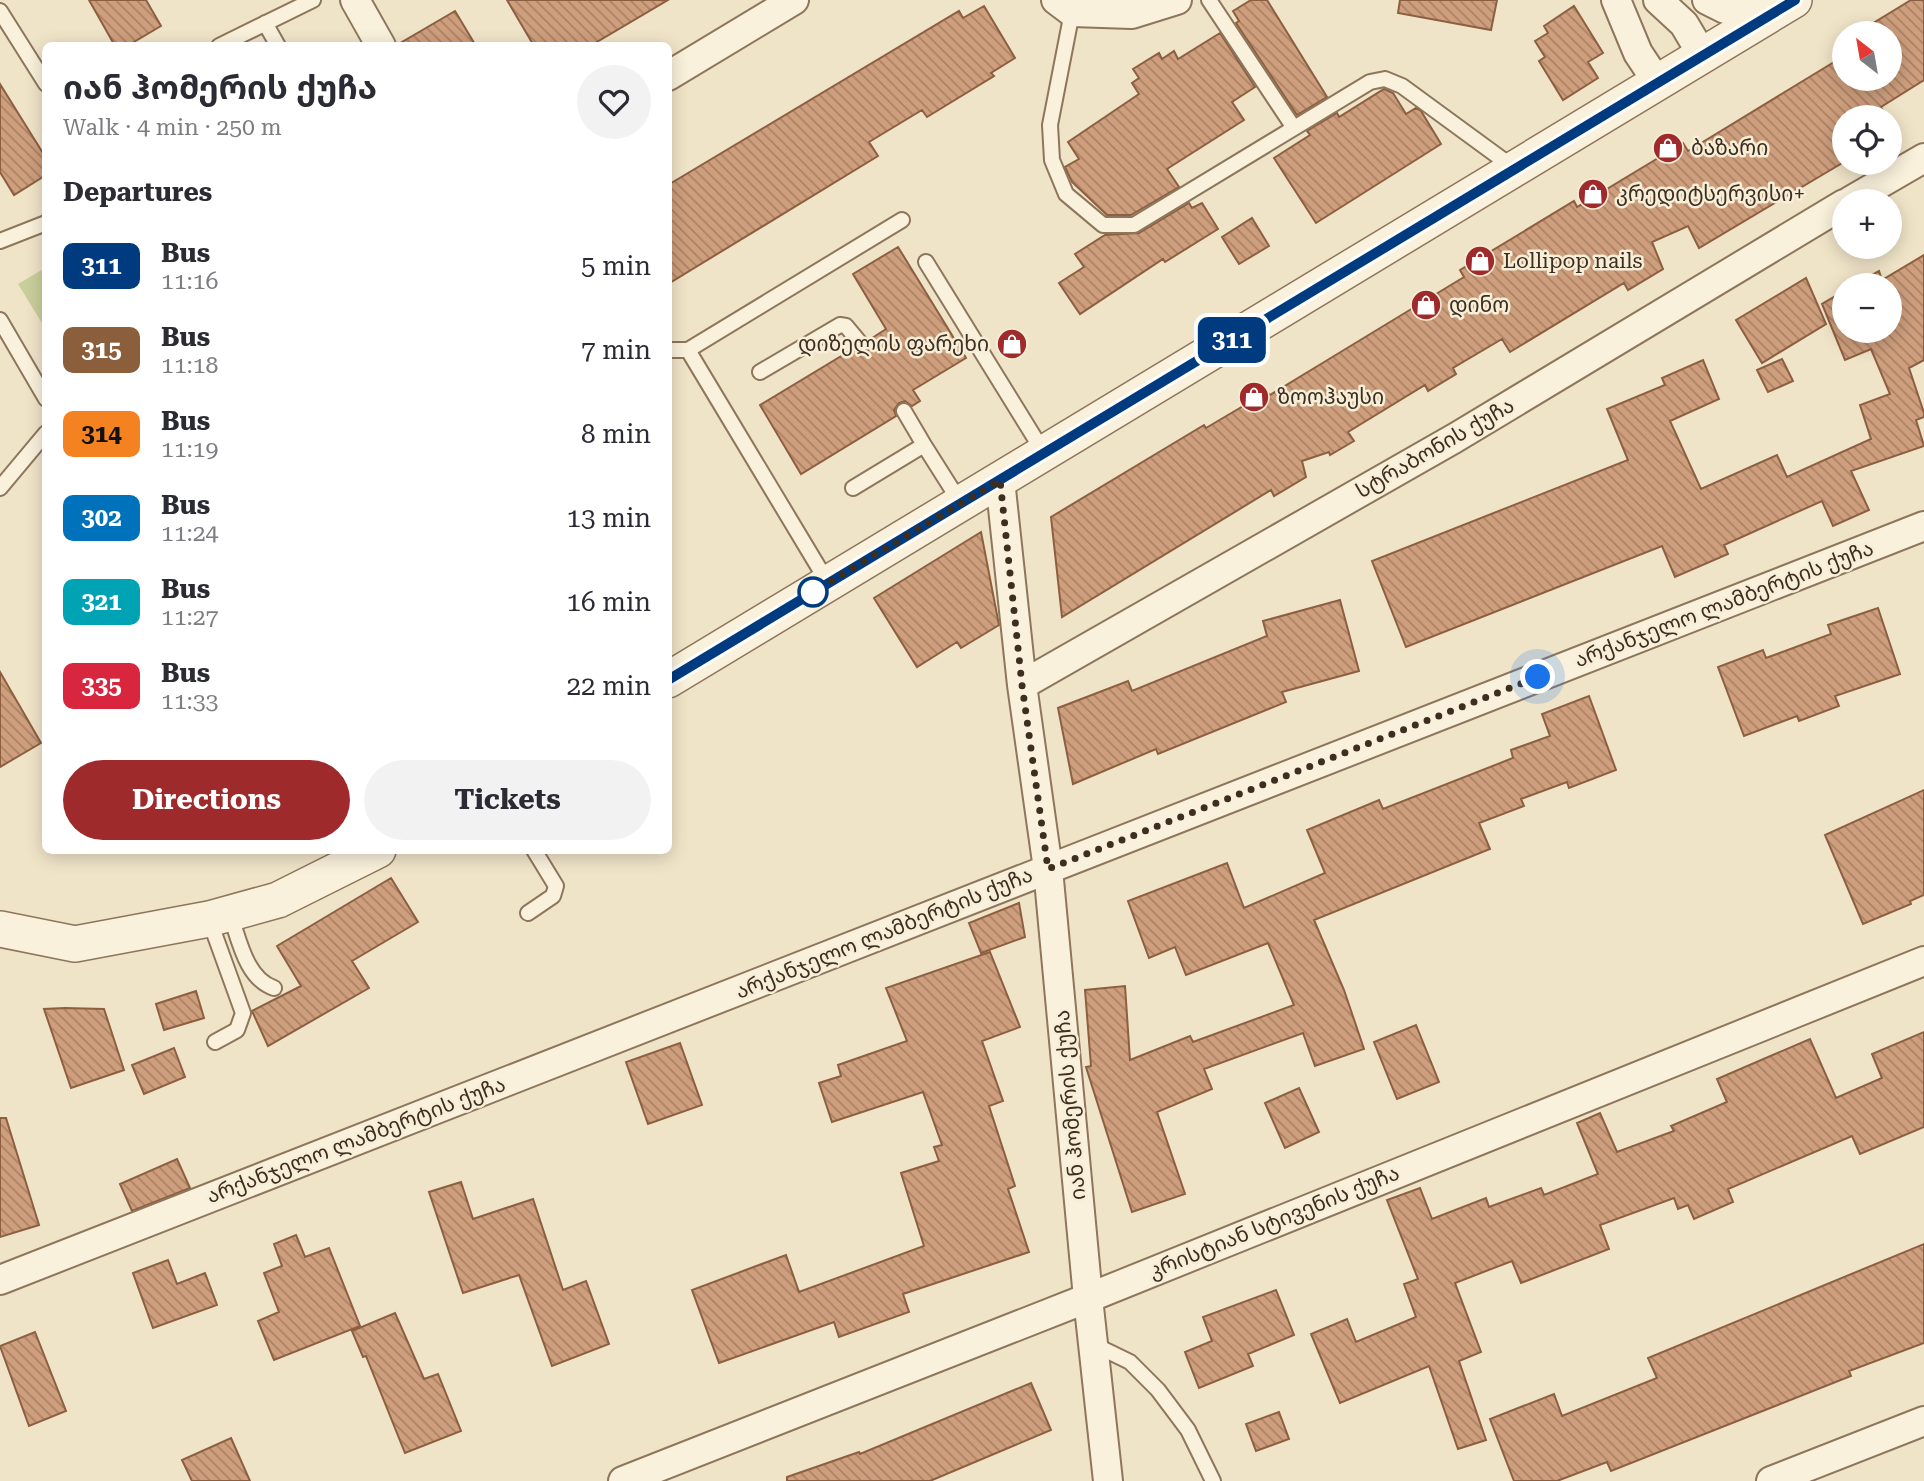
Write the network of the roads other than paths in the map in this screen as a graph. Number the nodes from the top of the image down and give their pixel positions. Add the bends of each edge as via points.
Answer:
1 (313, 0) edge
2 (355, 0) edge
3 (794, 0) edge
4 (1177, 0) edge
5 (1209, 0) edge
6 (1616, 0) edge
7 (1658, 0) edge
8 (1707, 0) edge
9 (1064, 6) edge
10 (1782, 8) edge
11 (0, 10) edge
12 (265, 23) junction
13 (227, 42) edge
14 (276, 42) edge
15 (379, 42) edge
16 (1703, 56) junction
17 (672, 74) edge
18 (42, 78) edge
19 (1658, 83) junction
20 (1294, 128) junction
21 (1924, 158) edge
22 (1515, 169) junction
23 (1871, 189) edge
24 (1832, 212) edge
25 (902, 220) dead end
26 (42, 225) edge
27 (0, 241) edge
28 (926, 262) dead end
29 (0, 320) edge
30 (861, 344) dead end
31 (672, 350) edge
32 (688, 350) junction
33 (760, 372) dead end
34 (42, 392) edge
35 (904, 411) dead end
36 (42, 438) edge
37 (925, 445) junction
38 (1044, 453) junction
39 (1000, 480) junction
40 (0, 488) edge
41 (853, 488) dead end
42 (961, 503) junction
43 (1924, 526) edge
44 (828, 583) junction
45 (672, 678) edge
46 (1022, 685) junction
47 (365, 854) edge
48 (536, 854) edge
49 (1048, 869) junction
50 (528, 913) dead end
51 (219, 916) junction
52 (0, 929) edge
53 (1924, 961) edge
54 (274, 988) dead end
55 (215, 1042) dead end
56 (0, 1280) edge
57 (1087, 1298) junction
58 (1093, 1344) junction
59 (1924, 1421) edge
60 (623, 1481) edge
61 (1108, 1481) edge
62 (1213, 1481) edge
63 (1771, 1481) edge

1 - 12 lane
2 - 15 street
3 - 17 street
4 - 9 street via 1132,14
5 - 20 lane
6 - 19 street via 1638,53
7 - 16 street via 1684,24
8 - 10 street via 1724,9
9 - 20 lane via 1050,125 1052,160 1066,194 1104,225 1134,225
10 - 16 street
11 - 18 lane
12 - 13 lane
12 - 14 lane
16 - 19 street
19 - 22 street
20 - 22 lane via 1370,82 1385,79 1402,86
21 - 23 street
22 - 38 street
24 - 46 street, სტრაბონის ქუჩა via 1455,438
25 - 32 lane
26 - 27 lane
28 - 38 lane
29 - 34 lane
30 - 33 lane via 840,325
31 - 32 lane
32 - 44 lane
35 - 37 lane
36 - 40 lane
37 - 41 lane
37 - 42 lane
38 - 39 street
39 - 42 street
39 - 46 street, იან ჰომერის ქუჩა
42 - 44 street
43 - 49 street, არქანჯელო ლამბერტის ქუჩა
44 - 45 street
46 - 49 street, იან ჰომერის ქუჩა
47 - 51 street via 278,901
48 - 50 lane via 556,886 553,896
49 - 56 street, არქანჯელო ლამბერტის ქუჩა
49 - 57 street, იან ჰომერის ქუჩა
51 - 52 street via 75,944
51 - 54 lane via 251,970
51 - 55 lane via 243,1013 237,1030
53 - 57 street, კრისტიან სტივენის ქუჩა
57 - 58 street, იან ჰომერის ქუჩა
57 - 60 street, კრისტიან სტივენის ქუჩა
58 - 61 street, იან ჰომერის ქუჩა
58 - 62 lane via 1130,1362 1158,1390 1188,1430
59 - 63 street

